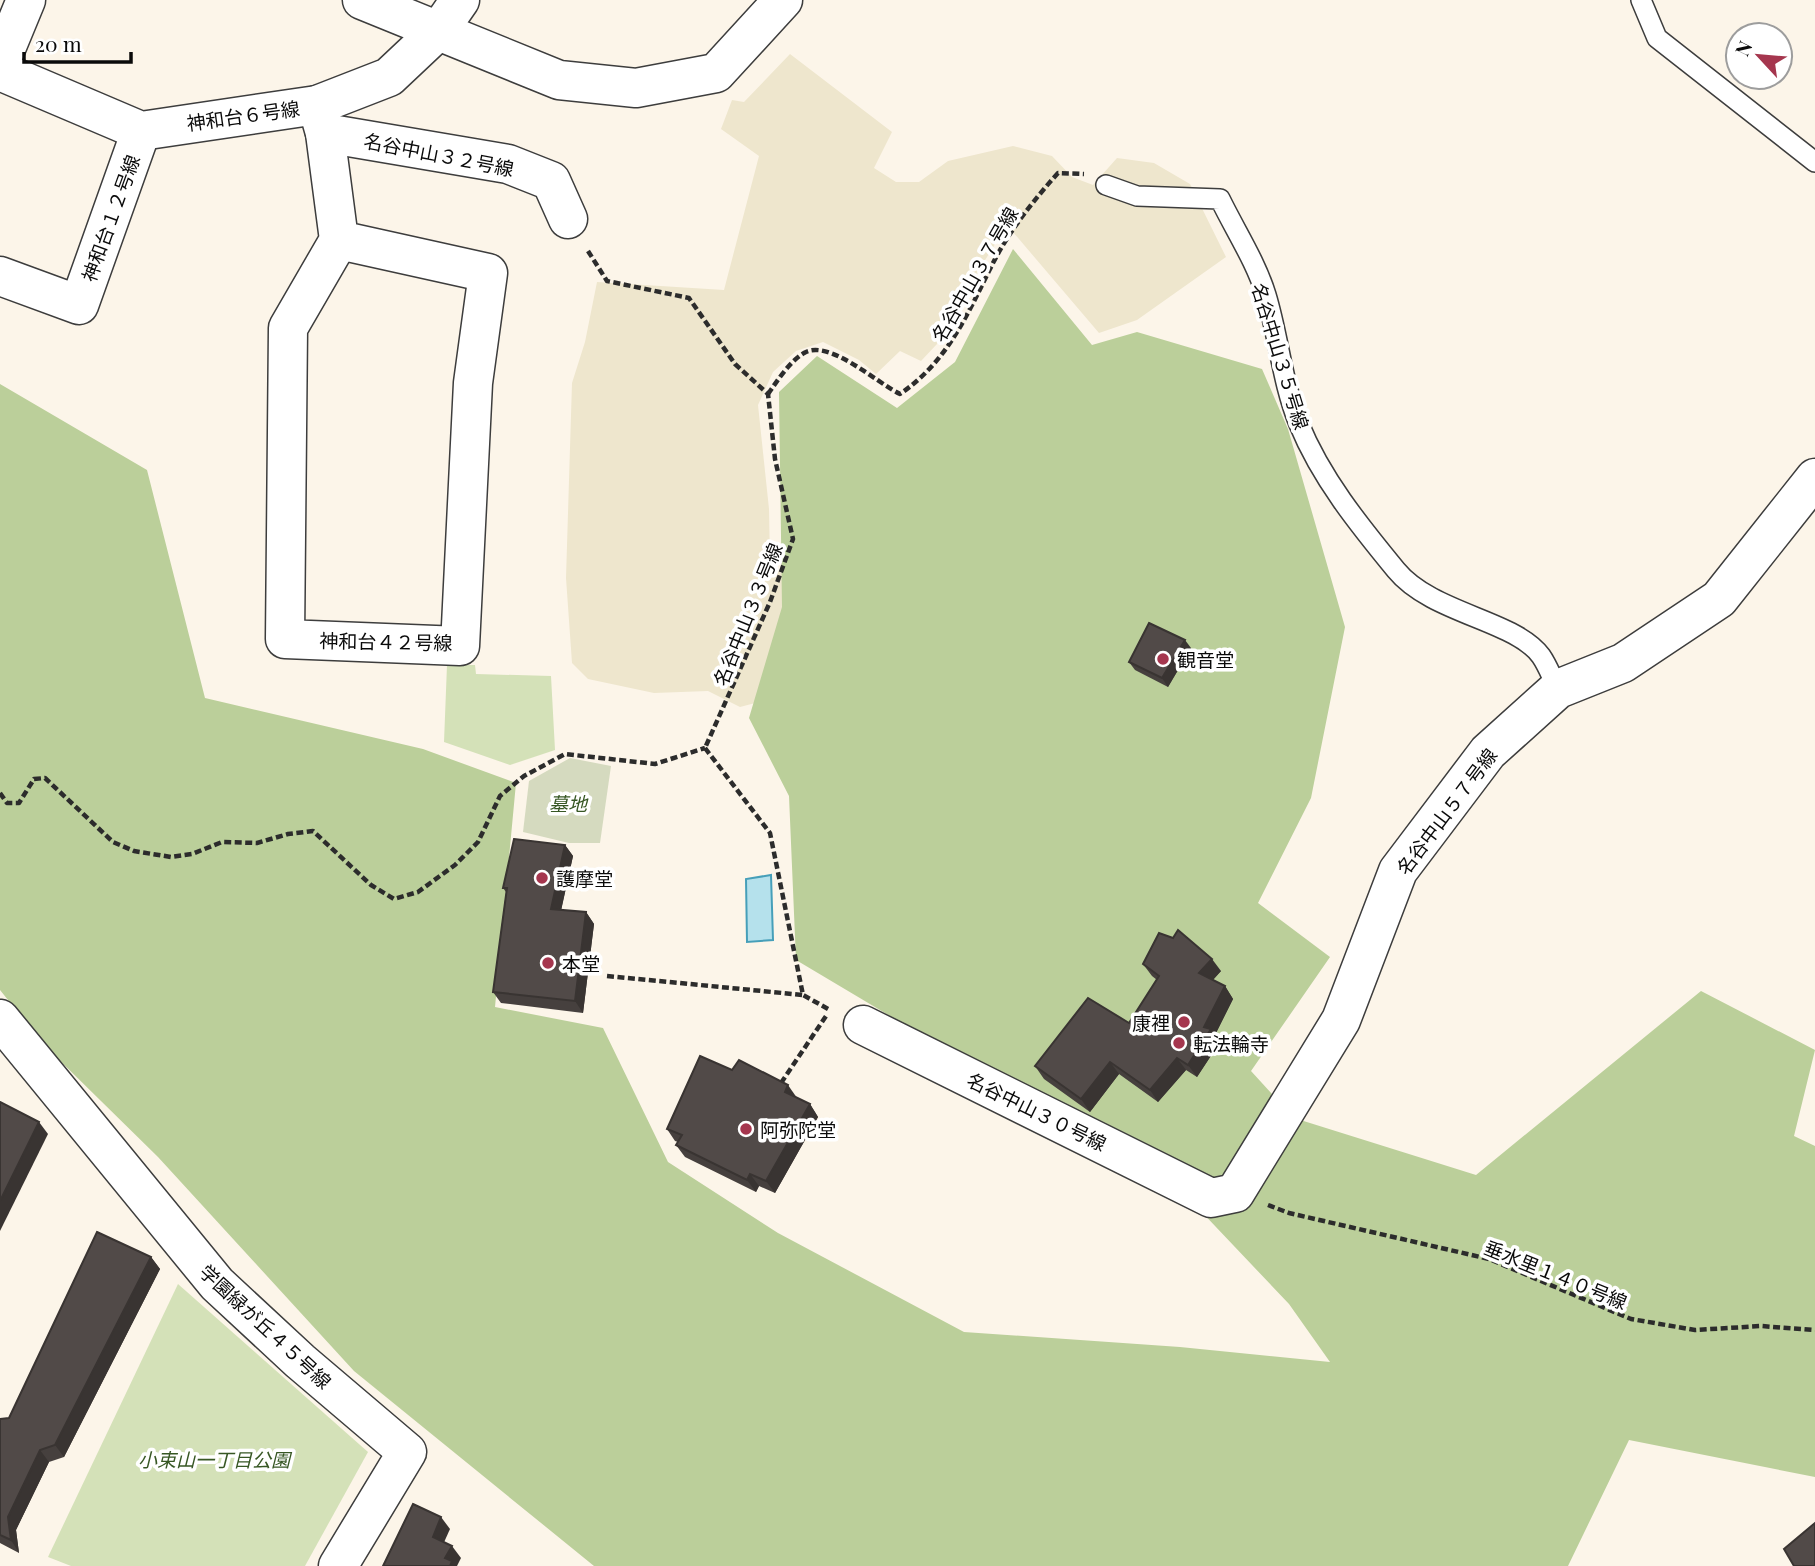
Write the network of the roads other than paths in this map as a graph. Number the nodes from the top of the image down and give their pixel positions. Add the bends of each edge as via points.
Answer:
1 (26, 0) edge
2 (362, 0) edge
3 (783, 0) edge
4 (1641, 0) edge
5 (450, 15) edge
6 (0, 63) edge
7 (0, 71) edge
8 (321, 119) junction
9 (141, 131) junction
10 (1815, 162) edge
11 (1106, 185) road end
12 (568, 219) road end
13 (339, 240) junction
14 (0, 276) edge
15 (1815, 478) edge
16 (1558, 689) junction
17 (846, 1017) road end
18 (0, 1019) edge
19 (1211, 1198) joint
20 (338, 1566) edge

1 - 6 street
2 - 5 street
3 - 5 street via 716,73 636,88 559,80
4 - 10 lane via 1657,38
5 - 8 street, 神和台６号線 via 389,77
7 - 9 street
8 - 9 street, 神和台６号線
8 - 12 street, 名谷中山３２号線 via 508,164 551,181
8 - 13 street
9 - 14 street, 神和台１２号線 via 79,306
11 - 16 lane, 名谷中山３５号線 via 1137,196 1220,199 1266,294 1299,424 1360,526 1421,594 1521,639 1540,654
13 - 13 street, 神和台４２号線 via 488,273 473,383 460,646 285,639 288,328
15 - 16 street, 名谷中山５７号線 via 1719,598 1623,663
16 - 19 street, 名谷中山５７号線 via 1488,752 1398,871 1341,1020 1235,1193
17 - 19 street, 名谷中山３０号線
18 - 20 street, 学園緑が丘４５号線 via 217,1284 407,1452

